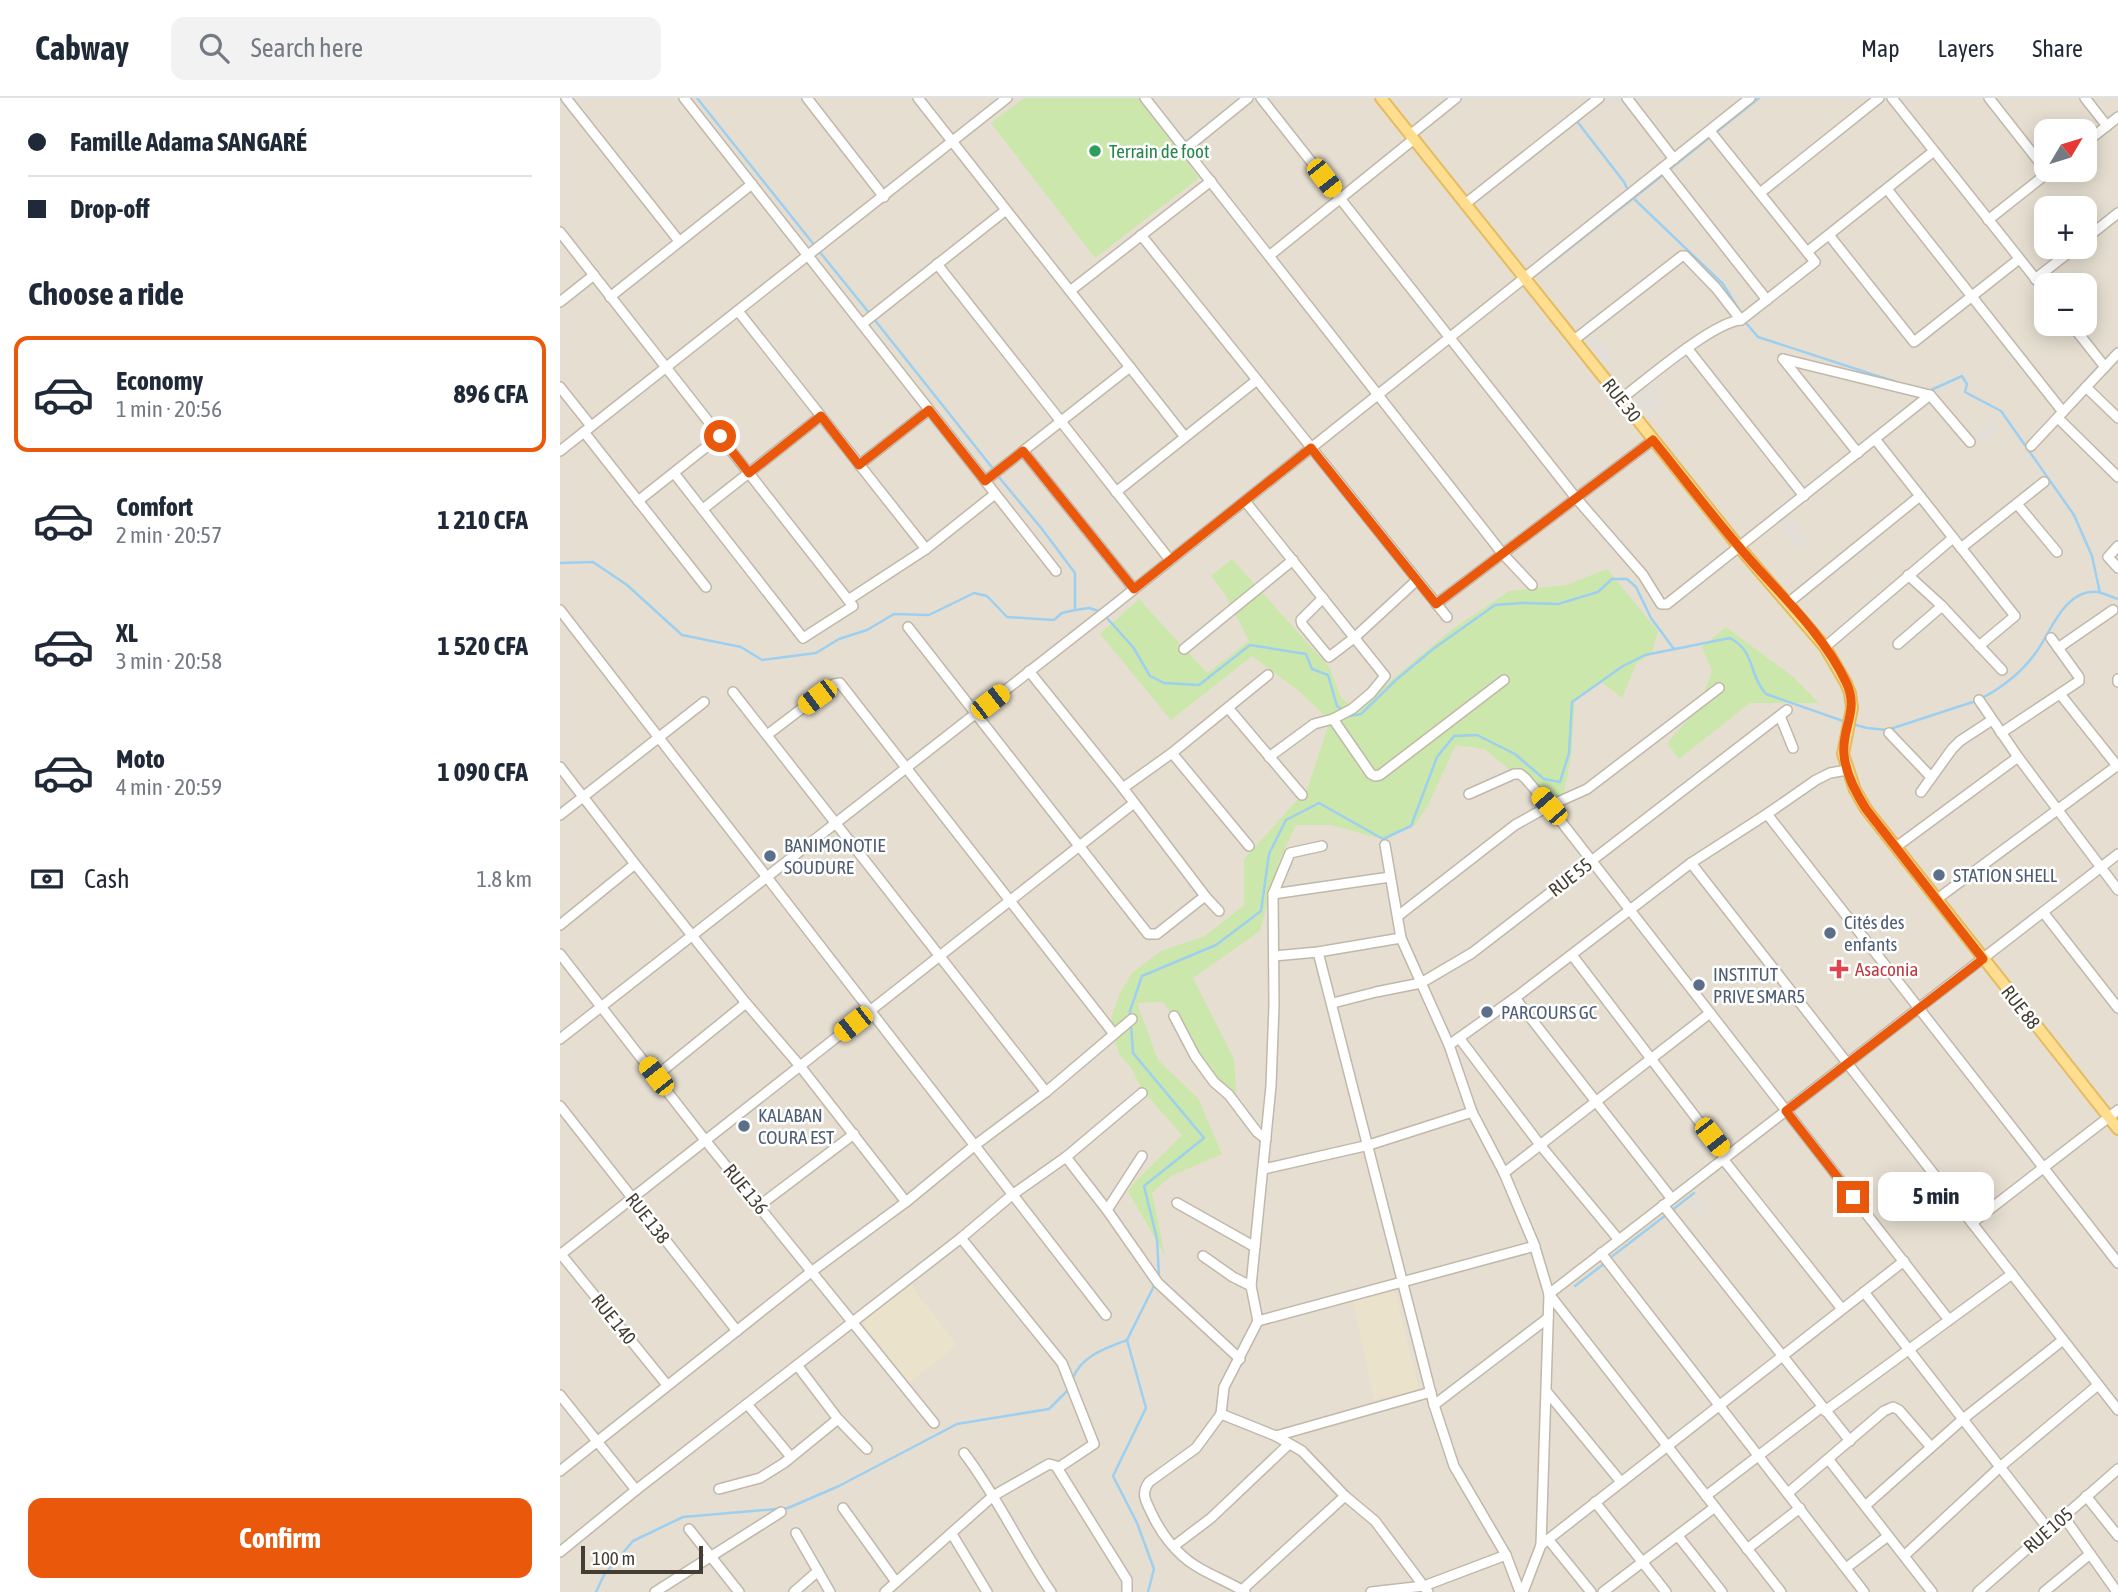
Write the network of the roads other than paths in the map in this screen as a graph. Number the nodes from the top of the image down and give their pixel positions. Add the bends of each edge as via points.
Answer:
1 (566, 98) edge
2 (684, 98) edge
3 (807, 98) edge
4 (918, 98) edge
5 (1007, 98) edge
6 (1145, 98) edge
7 (1248, 98) edge
8 (1261, 98) edge
9 (1381, 98) edge
10 (1456, 98) edge
11 (1599, 98) edge
12 (1627, 98) edge
13 (1751, 98) edge
14 (1879, 98) edge
15 (1892, 98) edge
16 (1989, 98) edge
17 (2085, 98) edge
18 (2118, 117) edge
19 (2107, 126) junction
20 (1710, 131) junction
21 (2097, 134) edge
22 (1412, 137) junction
23 (953, 142) junction
24 (1185, 149) junction
25 (1934, 152) junction
26 (2034, 152) edge
27 (1674, 159) junction
28 (1663, 169) junction
29 (1211, 181) junction
30 (2036, 182) edge
31 (752, 184) junction
32 (1887, 189) junction
33 (1760, 193) junction
34 (884, 197) junction
35 (1340, 199) junction
36 (1465, 204) junction
37 (1006, 210) junction
38 (2118, 213) edge
39 (1988, 220) junction
40 (2097, 230) edge
41 (560, 232) edge
42 (1141, 235) junction
43 (1829, 235) junction
44 (679, 242) junction
45 (1807, 253) junction
46 (808, 256) junction
47 (1269, 256) junction
48 (2020, 259) junction
49 (2061, 259) edge
50 (937, 264) junction
51 (2043, 273) edge
52 (594, 275) junction
53 (1525, 278) junction
54 (2034, 278) edge
55 (1070, 291) junction
56 (1972, 296) junction
57 (610, 297) junction
58 (1767, 300) junction
59 (560, 302) edge
60 (738, 311) junction
61 (1741, 320) junction
62 (862, 324) junction
63 (2080, 336) edge
64 (1450, 338) junction
65 (1574, 340) junction
66 (1687, 348) junction
67 (2118, 353) edge
68 (2105, 367) junction
69 (666, 368) junction
70 (1130, 368) junction
71 (1256, 380) junction
72 (560, 387) edge
73 (2086, 387) junction
74 (1378, 395) junction
75 (1930, 396) junction
76 (1621, 399) junction
77 (929, 410) junction
78 (2061, 415) junction
79 (821, 416) junction
80 (2118, 418) edge
81 (1060, 421) junction
82 (588, 429) junction
83 (720, 436) junction
84 (1185, 437) junction
85 (1875, 439) junction
86 (1653, 440) junction
87 (1970, 442) dead end
88 (2031, 446) dead end
89 (1311, 448) junction
90 (560, 451) edge
91 (1023, 451) junction
92 (1858, 453) junction
93 (859, 465) junction
94 (674, 473) junction
95 (749, 473) junction
96 (2118, 477) edge
97 (985, 481) junction
98 (2044, 482) dead end
99 (1116, 492) junction
100 (995, 494) junction
101 (1804, 496) junction
102 (1920, 496) junction
103 (1576, 498) junction
104 (638, 500) junction
105 (1245, 501) junction
106 (2017, 504) junction
107 (703, 509) junction
108 (1953, 538) junction
109 (2118, 546) edge
110 (1739, 547) junction
111 (1961, 548) junction
112 (926, 549) junction
113 (2057, 552) dead end
114 (1502, 553) junction
115 (1170, 560) junction
116 (1293, 560) junction
117 (2118, 568) edge
118 (1056, 571) dead end
119 (1908, 575) junction
120 (1417, 580) junction
121 (1532, 585) dead end
122 (706, 587) dead end
123 (1134, 589) junction
124 (1323, 598) junction
125 (848, 600) junction
126 (1788, 603) junction
127 (1436, 604) junction
128 (1942, 607) junction
129 (560, 610) edge
130 (2113, 610) dead end
131 (1447, 617) dead end
132 (908, 627) dead end
133 (1354, 638) junction
134 (2050, 638) dead end
135 (1898, 644) dead end
136 (1979, 646) junction
137 (1825, 647) junction
138 (2057, 648) junction
139 (1184, 649) dead end
140 (2002, 670) dead end
141 (1029, 671) junction
142 (1268, 675) dead end
143 (1504, 680) dead end
144 (1719, 688) dead end
145 (733, 692) dead end
146 (2060, 694) junction
147 (1979, 700) dead end
148 (704, 702) dead end
149 (1852, 708) joint
150 (1229, 709) junction
151 (975, 714) junction
152 (1333, 719) junction
153 (1992, 720) junction
154 (1889, 733) dead end
155 (2001, 733) junction
156 (767, 735) junction
157 (657, 738) junction
158 (1793, 748) dead end
159 (1172, 753) junction
160 (1269, 757) junction
161 (2018, 757) junction
162 (560, 766) edge
163 (2118, 766) edge
164 (906, 768) junction
165 (1847, 770) junction
166 (1931, 778) junction
167 (1123, 788) junction
168 (1921, 792) dead end
169 (1469, 794) dead end
170 (1302, 795) dead end
171 (583, 796) junction
172 (1134, 803) junction
173 (1549, 806) junction
174 (2057, 810) junction
175 (1767, 814) junction
176 (560, 815) edge
177 (835, 823) junction
178 (1385, 845) dead end
179 (1079, 846) junction
180 (1250, 846) dead end
181 (1322, 846) dead end
182 (1896, 847) junction
183 (2118, 854) edge
184 (1591, 861) junction
185 (1691, 863) junction
186 (635, 864) junction
187 (2100, 868) junction
188 (766, 877) junction
189 (1390, 877) junction
190 (2118, 890) edge
191 (1273, 894) junction
192 (1205, 896) junction
193 (1937, 899) junction
194 (1010, 901) junction
195 (1630, 910) junction
196 (1219, 911) dead end
197 (2043, 912) junction
198 (1398, 916) junction
199 (560, 925) edge
200 (693, 935) junction
201 (1401, 938) junction
202 (1318, 952) junction
203 (560, 954) edge
204 (1572, 955) junction
205 (940, 956) junction
206 (1274, 956) junction
207 (1983, 959) junction
208 (1421, 983) junction
209 (1515, 999) junction
210 (746, 1003) junction
211 (1333, 1003) junction
212 (602, 1007) junction
213 (1919, 1008) junction
214 (2118, 1008) edge
215 (871, 1010) junction
216 (1710, 1013) junction
217 (1174, 1016) dead end
218 (1132, 1018) dead end
219 (1114, 1034) junction
220 (560, 1039) edge
221 (1460, 1039) junction
222 (1449, 1045) junction
223 (1651, 1060) junction
224 (1847, 1063) junction
225 (800, 1066) junction
226 (656, 1076) junction
227 (1046, 1092) junction
228 (1142, 1093) dead end
229 (1596, 1103) junction
230 (560, 1106) edge
231 (1786, 1111) junction
232 (1472, 1112) junction
233 (2113, 1113) edge
234 (2118, 1129) edge
235 (854, 1134) junction
236 (1266, 1139) junction
237 (705, 1140) junction
238 (1369, 1145) junction
239 (974, 1146) junction
240 (1541, 1146) junction
241 (1142, 1156) dead end
242 (1066, 1157) junction
243 (1725, 1158) junction
244 (2044, 1168) junction
245 (1264, 1169) junction
246 (1504, 1173) junction
247 (1012, 1195) junction
248 (632, 1198) junction
249 (1672, 1199) junction
250 (906, 1202) junction
251 (1177, 1203) dead end
252 (1663, 1205) junction
253 (759, 1206) junction
254 (1107, 1210) junction
255 (1972, 1223) junction
256 (961, 1238) junction
257 (1619, 1240) junction
258 (1535, 1246) junction
259 (1255, 1247) junction
260 (1601, 1253) junction
261 (560, 1254) edge
262 (1203, 1256) dead end
263 (1903, 1261) junction
264 (2118, 1263) edge
265 (811, 1272) junction
266 (2012, 1274) junction
267 (1403, 1282) junction
268 (1251, 1286) junction
269 (1864, 1292) junction
270 (1549, 1294) junction
271 (1842, 1309) junction
272 (1106, 1315) dead end
273 (1548, 1318) junction
274 (1949, 1320) junction
275 (1258, 1321) junction
276 (851, 1323) junction
277 (737, 1331) junction
278 (2063, 1340) junction
279 (1909, 1349) junction
280 (1782, 1356) junction
281 (1240, 1359) junction
282 (797, 1365) junction
283 (667, 1385) junction
284 (2098, 1385) junction
285 (1431, 1392) junction
286 (1547, 1392) junction
287 (560, 1395) edge
288 (747, 1404) junction
289 (1434, 1405) junction
290 (1720, 1405) junction
291 (1824, 1408) junction
292 (2118, 1410) edge
293 (1221, 1414) junction
294 (838, 1419) junction
295 (1963, 1419) junction
296 (933, 1423) dead end
297 (1276, 1436) junction
298 (1850, 1441) junction
299 (597, 1442) junction
300 (1289, 1444) junction
301 (1667, 1446) junction
302 (1931, 1447) junction
303 (867, 1449) dead end
304 (964, 1452) dead end
305 (1760, 1456) junction
306 (791, 1457) junction
307 (1829, 1460) junction
308 (2000, 1467) junction
309 (1058, 1468) junction
310 (2118, 1469) edge
311 (560, 1471) edge
312 (1621, 1482) junction
313 (719, 1489) dead end
314 (636, 1490) junction
315 (1788, 1493) junction
316 (993, 1496) junction
317 (1345, 1496) junction
318 (1706, 1496) junction
319 (2086, 1496) junction
320 (1595, 1502) junction
321 (1865, 1506) junction
322 (1714, 1507) junction
323 (843, 1508) dead end
324 (1800, 1508) junction
325 (781, 1512) dead end
326 (2064, 1517) junction
327 (688, 1529) dead end
328 (2049, 1530) junction
329 (796, 1533) dead end
330 (952, 1534) junction
331 (1678, 1536) junction
332 (1888, 1536) junction
333 (2118, 1536) edge
334 (1544, 1542) junction
335 (1174, 1546) junction
336 (1747, 1549) junction
337 (560, 1552) edge
338 (2090, 1554) junction
339 (710, 1555) junction
340 (1506, 1555) junction
341 (1904, 1556) junction
342 (1643, 1563) junction
343 (1846, 1567) junction
344 (818, 1571) junction
345 (896, 1582) junction
346 (1426, 1589) edge
347 (1984, 1590) edge
348 (1243, 1591) edge
349 (1777, 1591) edge
350 (655, 1592) edge
351 (739, 1592) edge
352 (794, 1592) edge
353 (830, 1592) edge
354 (885, 1592) edge
355 (987, 1592) edge
356 (1051, 1592) edge
357 (1127, 1592) edge
358 (1371, 1592) edge
359 (1522, 1592) edge
360 (1591, 1592) edge
361 (1603, 1592) edge
362 (1665, 1592) edge
363 (1723, 1592) edge
364 (1864, 1592) edge
365 (1932, 1592) edge
366 (2044, 1592) edge
367 (2118, 1592) edge

1 - 44 street
2 - 31 street
3 - 34 street
4 - 23 street
5 - 23 street
6 - 24 street
7 - 24 street
8 - 35 street
9 - 22 main road, RUE 30
10 - 22 street
11 - 36 street
12 - 27 street
13 - 20 street
14 - 33 street
15 - 25 street
16 - 26 street
17 - 19 street
18 - 19 street
19 - 21 street
20 - 27 street
20 - 33 street
22 - 35 street
22 - 36 main road, RUE 30
23 - 34 street
23 - 37 street
24 - 29 street
25 - 32 street
25 - 39 street
27 - 28 street
28 - 53 street
28 - 58 street
29 - 42 street
29 - 47 street
30 - 39 street
31 - 44 street
31 - 46 street
32 - 43 street
32 - 56 street
33 - 45 street
34 - 46 street
35 - 47 street
35 - 64 street
36 - 53 main road, RUE 30
37 - 50 street
37 - 55 street
38 - 40 street
39 - 48 street
41 - 52 street
42 - 55 street
42 - 71 street
43 - 45 street
43 - 56 street via 1914,342
44 - 57 street
45 - 58 street via 1815,262
46 - 60 street
46 - 62 street
47 - 74 street
48 - 54 street
48 - 56 street
49 - 51 street
50 - 62 street
50 - 81 street
52 - 57 street
52 - 59 street
53 - 64 street
53 - 65 main road, RUE 30
55 - 70 street
56 - 78 street
57 - 69 street
58 - 61 street
60 - 69 street
60 - 79 street
61 - 65 street via 1682,256
61 - 66 street via 1727,321
62 - 77 street
63 - 68 street
64 - 74 street
64 - 103 street
65 - 76 main road, RUE 30
66 - 76 street
66 - 101 street
67 - 68 street
68 - 73 street
69 - 82 street
69 - 83 street
70 - 81 street
70 - 84 street
71 - 84 street
71 - 89 street
72 - 82 street
73 - 78 street
73 - 80 street
74 - 89 street
74 - 114 street
75 - 85 street
75 - 87 street
75 - 92 street via 1783,359
76 - 86 main road, RUE 30
77 - 93 street
77 - 97 street
78 - 88 street
78 - 96 street
79 - 93 street
79 - 95 street
81 - 91 street
81 - 99 street
82 - 90 street
82 - 104 street
83 - 94 street
83 - 95 street
84 - 99 street
85 - 92 street
85 - 102 street
86 - 103 street
86 - 110 main road, RUE 30
89 - 105 street
89 - 120 street
91 - 97 street
91 - 123 street
92 - 101 street
93 - 112 street
94 - 104 street
94 - 107 street
95 - 107 street
95 - 125 street
97 - 100 street
98 - 106 street
99 - 115 street
100 - 112 street
100 - 118 street
101 - 110 street
102 - 108 street
102 - 126 street
103 - 110 street via 1643,575 1661,604 1667,604
103 - 114 street
104 - 122 street
105 - 115 street
105 - 116 street
106 - 111 street
106 - 113 street
107 - 125 street via 803,638 853,606
108 - 111 street
108 - 119 street
109 - 117 street via 2108,557
110 - 126 main road, RUE 30
111 - 136 street via 2015,616
112 - 125 street
114 - 121 street
114 - 127 street
115 - 123 street
116 - 124 street
116 - 139 street
119 - 128 street
119 - 137 street
120 - 127 street
120 - 133 street
123 - 141 street
124 - 133 street
124 - 133 street via 1303,616 1302,624 1329,657
126 - 137 main road, RUE 30
127 - 131 street
128 - 135 street
128 - 136 street
129 - 157 street
130 - 138 street
132 - 151 street
133 - 152 street via 1384,679 1352,709
134 - 138 street
136 - 140 street
137 - 149 main road, RUE 30 via 1846,682
138 - 146 street via 2079,677 2077,684
141 - 151 street
141 - 167 street
142 - 150 street
143 - 152 street via 1380,775 1371,774
144 - 173 street via 1587,789
145 - 156 street
146 - 155 street
146 - 163 street
147 - 153 street
148 - 157 street
149 - 165 main road, RUE 88 via 1844,741
150 - 159 street
150 - 160 street
151 - 164 street
151 - 179 street
152 - 160 street via 1314,724
153 - 155 street
153 - 166 street via 1960,741
154 - 166 street
155 - 161 street
156 - 164 street via 840,683
156 - 177 street
157 - 171 street
157 - 188 street
158 - 184 street, RUE 55 via 1784,713
159 - 167 street
159 - 180 street
160 - 170 street
161 - 174 street
161 - 182 street
162 - 171 street
163 - 174 street
164 - 177 street
164 - 194 street
165 - 175 street via 1816,780
165 - 182 main road, RUE 88 via 1866,809
166 - 168 street
167 - 172 street
169 - 173 street via 1520,774
171 - 176 street
171 - 186 street
172 - 179 street
172 - 192 street
173 - 184 street
173 - 198 street via 1515,825
174 - 187 street
174 - 193 street
175 - 185 street
175 - 213 street
177 - 188 street
177 - 205 street
178 - 189 street
179 - 192 street via 1148,934 1157,934
179 - 194 street
181 - 191 street via 1290,853
182 - 193 main road, RUE 88
183 - 187 street
184 - 195 street
184 - 208 street, RUE 55 via 1472,953
185 - 195 street
185 - 224 street
186 - 199 street
186 - 200 street
187 - 190 street
187 - 197 street
188 - 200 street
188 - 215 street
189 - 191 street
189 - 198 street
191 - 206 street
192 - 196 street
193 - 207 main road, RUE 88
194 - 205 street
194 - 219 street
195 - 204 street
195 - 216 street
197 - 207 street
197 - 214 street
198 - 201 street
200 - 210 street
200 - 212 street
201 - 202 street
201 - 208 street
202 - 206 street
202 - 211 street
203 - 212 street, RUE 136
204 - 209 street
204 - 223 street
205 - 215 street
205 - 227 street
206 - 236 street
207 - 213 street
207 - 233 main road, RUE 88
208 - 211 street, RUE 55
208 - 222 street
209 - 221 street
209 - 229 street
210 - 225 street
210 - 226 street
211 - 238 street
212 - 220 street
212 - 226 street, RUE 136
213 - 224 street
213 - 244 street
215 - 225 street
215 - 239 street
216 - 223 street
216 - 231 street
217 - 236 street via 1214,1082
218 - 219 street
219 - 227 street
221 - 222 street
221 - 240 street
222 - 232 street
223 - 229 street
223 - 243 street
224 - 231 street
224 - 255 street
225 - 235 street
225 - 237 street
226 - 237 street, RUE 136
227 - 239 street
228 - 242 street
229 - 240 street
229 - 249 street
230 - 248 street, RUE 138
231 - 243 street
231 - 263 street
232 - 238 street
232 - 246 street
233 - 234 main road, RUE 88
233 - 244 street
235 - 250 street
235 - 253 street
236 - 245 street
237 - 248 street
237 - 253 street, RUE 136
238 - 245 street
238 - 267 street
239 - 247 street
239 - 250 street
240 - 246 street
240 - 257 street
241 - 254 street
242 - 247 street
242 - 254 street
243 - 249 street
243 - 271 street
244 - 255 street
244 - 264 street
245 - 259 street
246 - 258 street
247 - 256 street
247 - 272 street
248 - 261 street
248 - 277 street, RUE 138
249 - 252 street
250 - 265 street
251 - 259 street
252 - 257 street
252 - 280 street
253 - 265 street, RUE 136
254 - 281 street via 1157,1283
255 - 266 street
256 - 276 street
256 - 309 street via 1062,1363 1094,1444
257 - 260 street
258 - 267 street
258 - 270 street
259 - 268 street
260 - 270 street
260 - 290 street
261 - 283 street, RUE 140
262 - 268 street
263 - 269 street
263 - 274 street
265 - 276 street, RUE 136
265 - 277 street
266 - 274 street
266 - 278 street
267 - 275 street
267 - 285 street
268 - 275 street
269 - 271 street
269 - 279 street
270 - 273 street
270 - 301 street
271 - 280 street
273 - 286 street
273 - 289 street
274 - 279 street
275 - 281 street
276 - 282 street
276 - 296 street, RUE 136
277 - 283 street
278 - 284 street
278 - 295 street
279 - 291 street
279 - 295 street
280 - 290 street
280 - 291 street
281 - 293 street via 1224,1387
282 - 288 street
282 - 294 street
283 - 299 street
284 - 292 street
284 - 308 street
285 - 289 street
285 - 297 street
286 - 312 street
286 - 334 street
287 - 299 street
288 - 306 street
288 - 314 street
289 - 340 street via 1454,1466
290 - 301 street
290 - 305 street
291 - 298 street
291 - 305 street
293 - 297 street
293 - 335 street via 1196,1448 1145,1488 1143,1496 1156,1525
294 - 303 street
294 - 306 street
295 - 302 street
295 - 308 street
297 - 300 street
298 - 302 street via 1893,1407
298 - 307 street
299 - 311 street
299 - 314 street
300 - 317 street via 1302,1451
300 - 335 street
301 - 312 street
301 - 318 street
302 - 321 street
304 - 316 street
305 - 315 street
305 - 318 street
306 - 313 street via 760,1478
307 - 315 street
307 - 321 street
308 - 328 street
308 - 341 street
309 - 316 street via 1049,1464
309 - 357 street via 1128,1580
310 - 319 street, RUE 105
312 - 320 street
314 - 337 street
315 - 324 street
316 - 330 street
316 - 356 street
317 - 346 street via 1374,1521
317 - 348 street
318 - 322 street
319 - 326 street, RUE 105
319 - 333 street
320 - 334 street
320 - 342 street
321 - 332 street
322 - 331 street
322 - 336 street
323 - 345 street
324 - 336 street
324 - 343 street
325 - 339 street
326 - 328 street, RUE 105
326 - 338 street
327 - 339 street
328 - 347 street, RUE 105
329 - 344 street
330 - 345 street
330 - 355 street
331 - 342 street
331 - 363 street
332 - 341 street
332 - 343 street
334 - 359 street
334 - 360 street
335 - 348 street via 1193,1565
336 - 349 street
338 - 366 street
338 - 367 street
339 - 350 street
339 - 351 street
340 - 346 street
340 - 359 street
341 - 365 street
342 - 361 street
342 - 362 street
343 - 364 street
344 - 352 street
344 - 353 street
345 - 354 street
346 - 358 street

